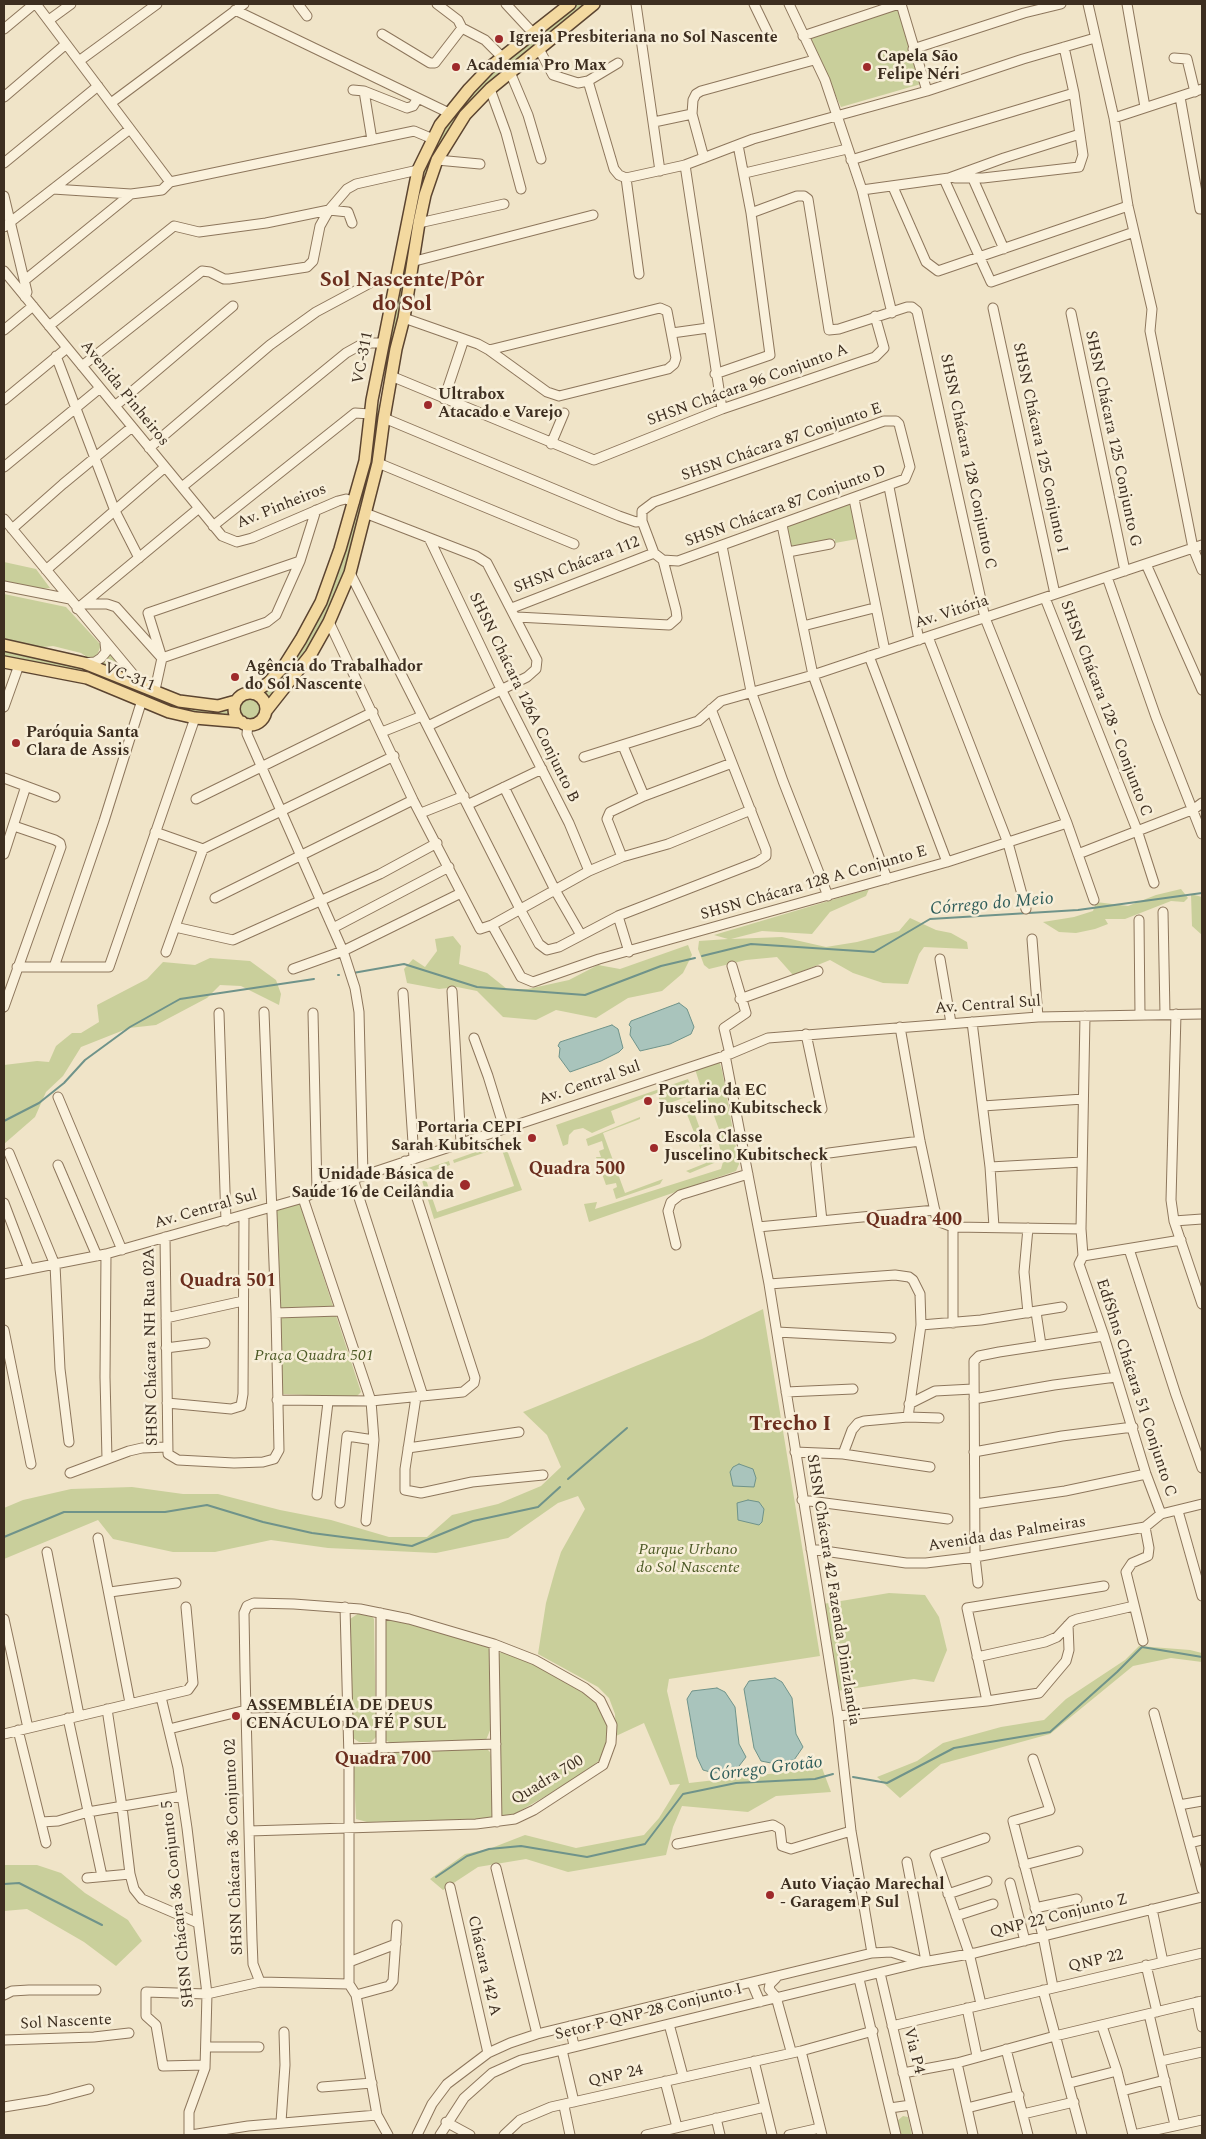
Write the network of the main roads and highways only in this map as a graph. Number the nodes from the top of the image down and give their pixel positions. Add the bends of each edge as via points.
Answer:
1 (570, 4) edge
2 (594, 4) edge
3 (550, 19) junction
4 (554, 36) junction
5 (377, 378) junction
6 (391, 378) junction
7 (372, 400) junction
8 (386, 406) junction
9 (4, 645) edge
10 (4, 662) edge
11 (253, 693) junction
12 (236, 701) junction
13 (266, 711) junction
14 (245, 723) junction

1 - 3 main road, VC-311
2 - 4 main road, VC-311
3 - 4 main road via 556,16 564,19
3 - 5 main road, VC-311 via 490,67 449,113 418,170
4 - 6 main road, VC-311 via 490,89 465,115 443,157 423,206 419,223 419,258
5 - 6 main road via 386,383
5 - 7 main road, VC-311
6 - 8 main road, VC-311
7 - 8 main road via 382,401
7 - 11 main road, VC-311 via 366,461 321,602 284,666
8 - 13 main road, VC-311 via 378,463 350,573 311,654
9 - 12 main road, VC-311 via 84,662 179,701 218,706
10 - 14 main road, VC-311 via 87,678 169,712
11 - 12 main road via 243,694
11 - 13 main road via 264,702
12 - 14 main road via 235,715
13 - 14 main road via 261,720

